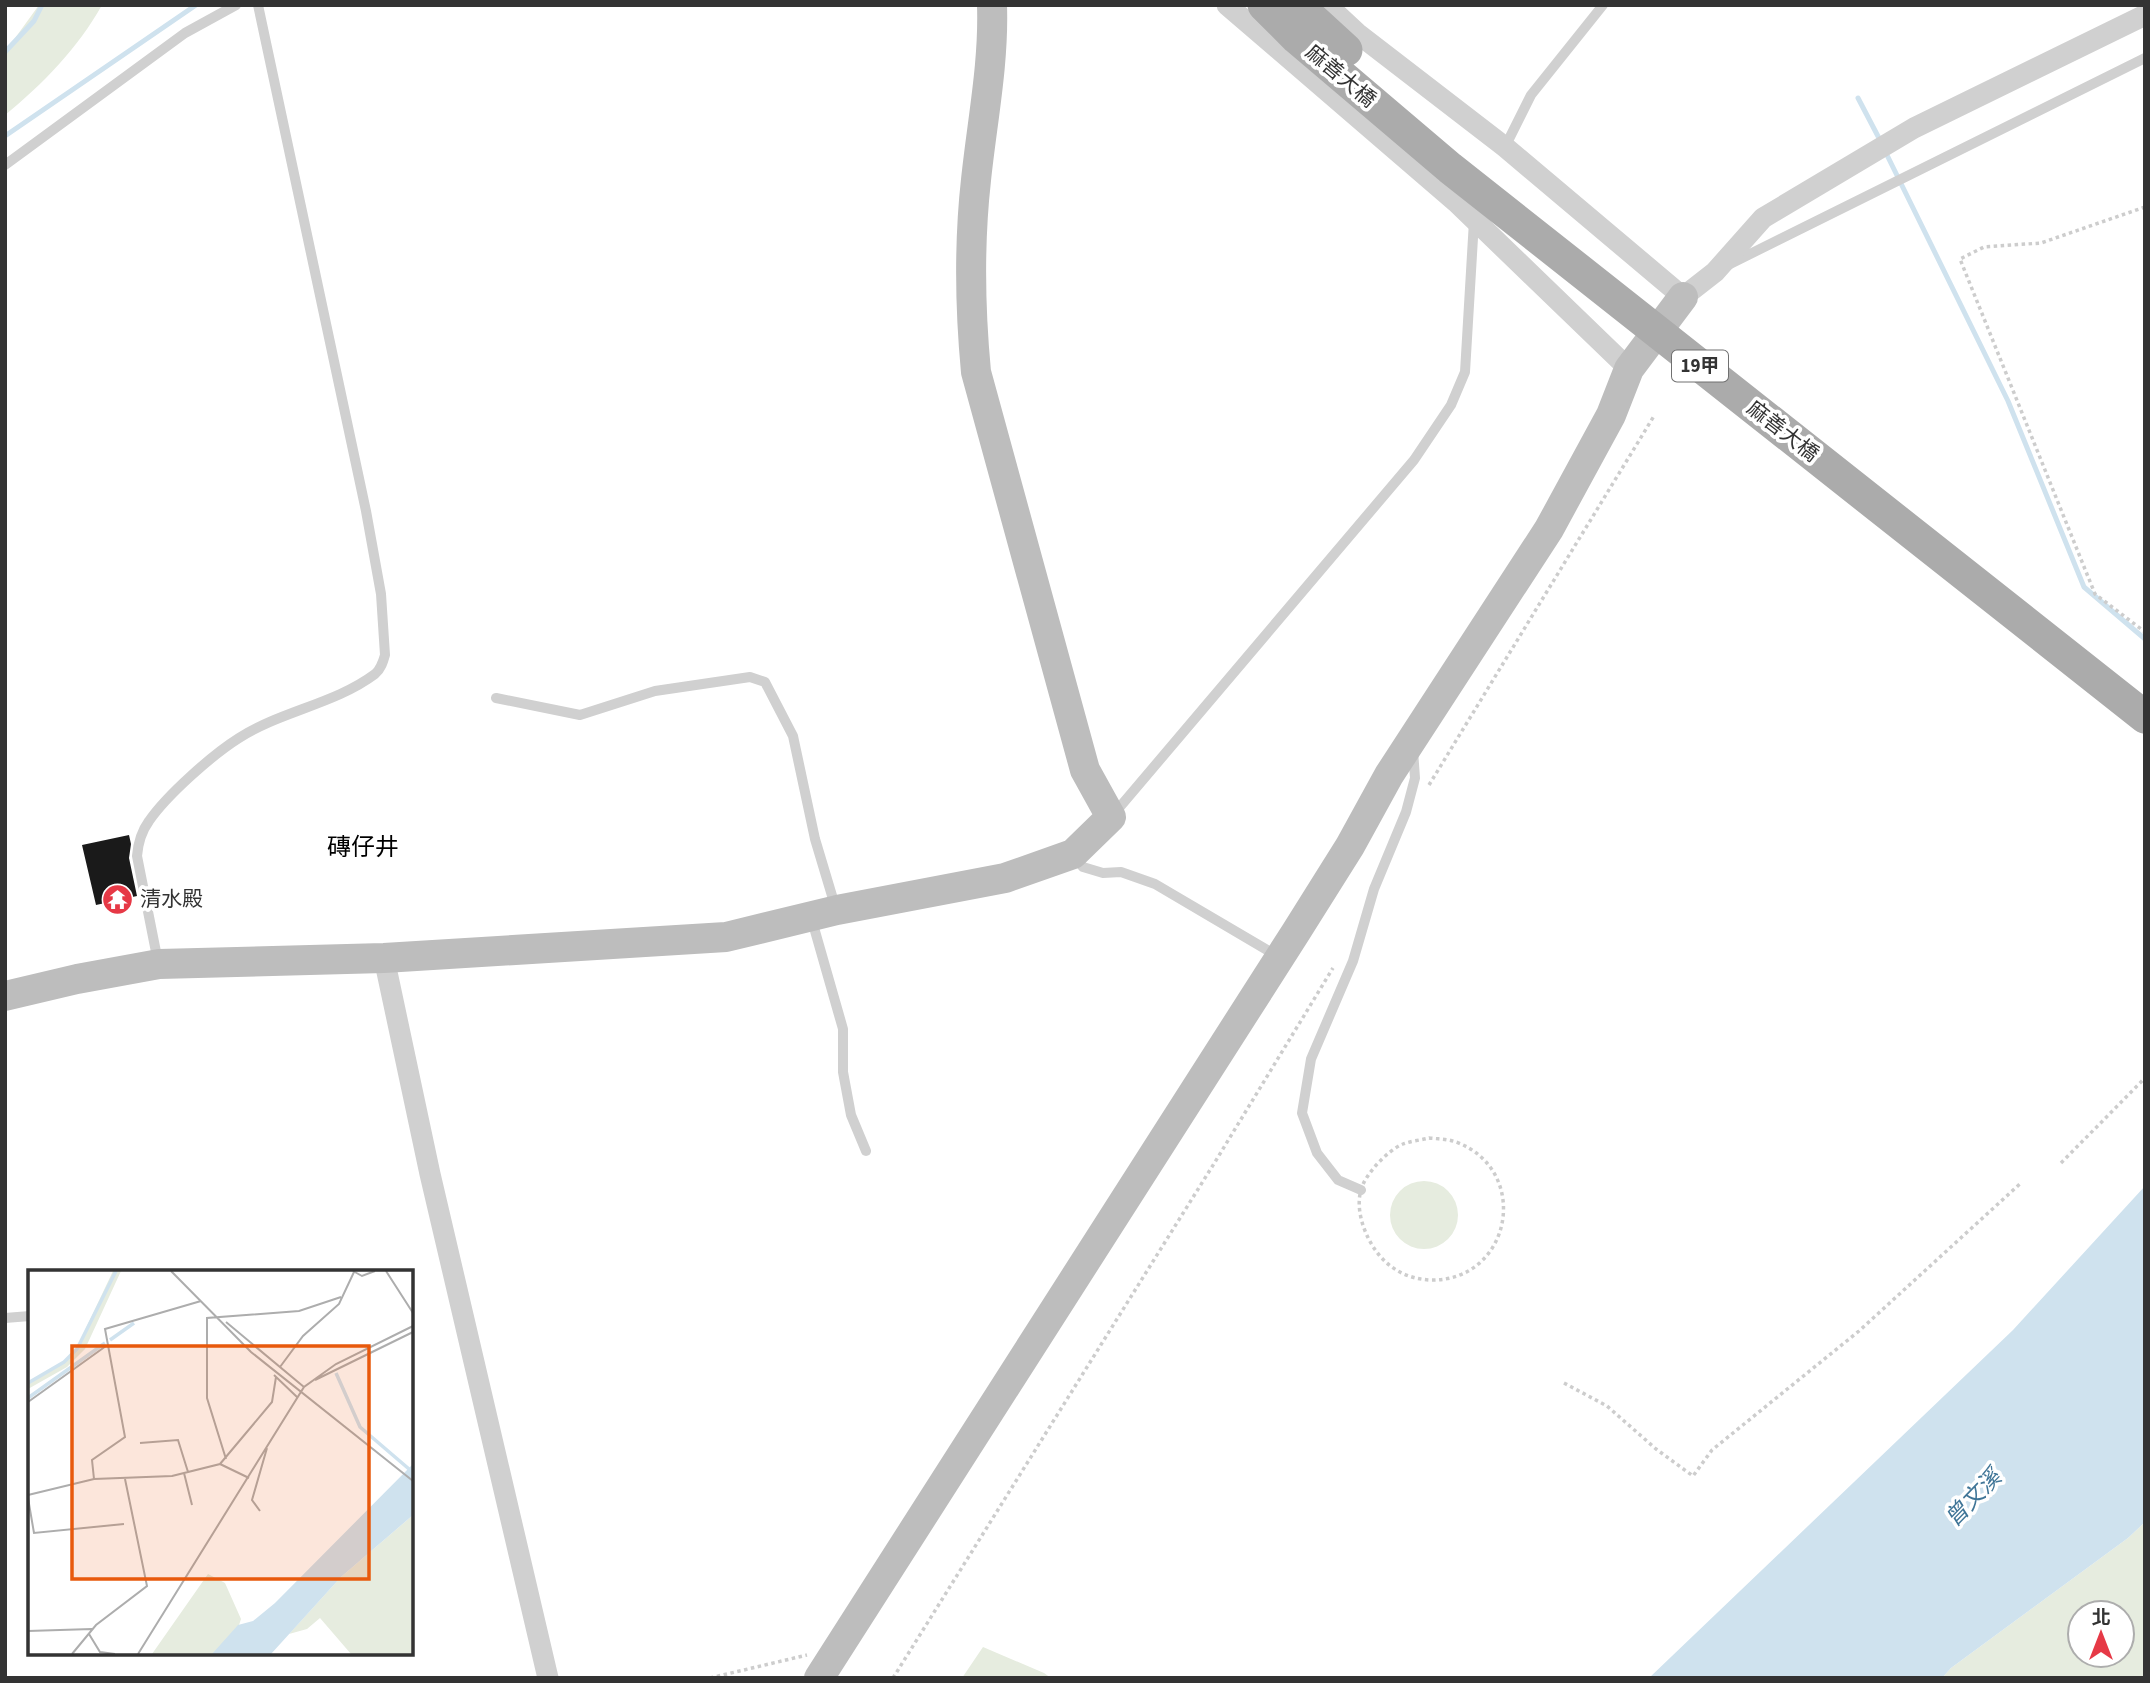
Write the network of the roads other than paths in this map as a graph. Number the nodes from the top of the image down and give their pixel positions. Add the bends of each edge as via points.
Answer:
1 (236, 5) edge
2 (258, 5) edge
3 (992, 5) edge
4 (1227, 5) edge
5 (1264, 5) edge
6 (1297, 5) edge
7 (1327, 5) edge
8 (1603, 5) edge
9 (2145, 15) edge
10 (2145, 58) edge
11 (1505, 148) junction
12 (5, 165) edge
13 (1474, 220) junction
14 (1715, 272) junction
15 (1683, 296) junction
16 (1629, 369) junction
17 (2145, 692) edge
18 (496, 698) dead end
19 (2145, 717) edge
20 (1412, 740) junction
21 (1111, 817) junction
22 (1073, 854) junction
23 (824, 913) junction
24 (1279, 957) junction
25 (384, 958) junction
26 (159, 964) junction
27 (5, 996) edge
28 (866, 1151) dead end
29 (1361, 1190) road end
30 (28, 1316) edge
31 (5, 1318) edge
32 (548, 1678) edge
33 (820, 1678) edge

1 - 12 lane via 185,33
2 - 26 lane via 366,511 381,594 385,655 375,674 239,738 192,775 148,821 136,856
3 - 21 street via 993,37 975,184 971,310 976,372 1085,771
4 - 13 street
5 - 19 main road, 麻善大橋 / 19甲 via 1450,168
6 - 17 main road, 麻善大橋 / 19甲 via 1479,164
7 - 11 street
8 - 11 lane via 1531,95
9 - 14 street via 1914,128 1763,218
10 - 14 lane
11 - 15 street
13 - 16 street
13 - 21 lane via 1465,372 1451,405 1414,460
14 - 15 street
15 - 16 street
16 - 20 street via 1611,415 1549,529
18 - 23 lane via 580,715 655,691 750,677 765,682 793,736 815,839
20 - 24 street
20 - 29 lane via 1415,778 1406,812 1374,889 1353,961 1311,1059 1302,1113 1317,1153 1338,1180
21 - 22 street
22 - 23 street via 1005,878
22 - 24 lane via 1083,867 1121,872 1155,884
23 - 25 street via 726,937
23 - 28 lane via 843,1029 843,1072 851,1115
24 - 33 street
25 - 26 street
25 - 32 street
26 - 27 street
30 - 31 lane

